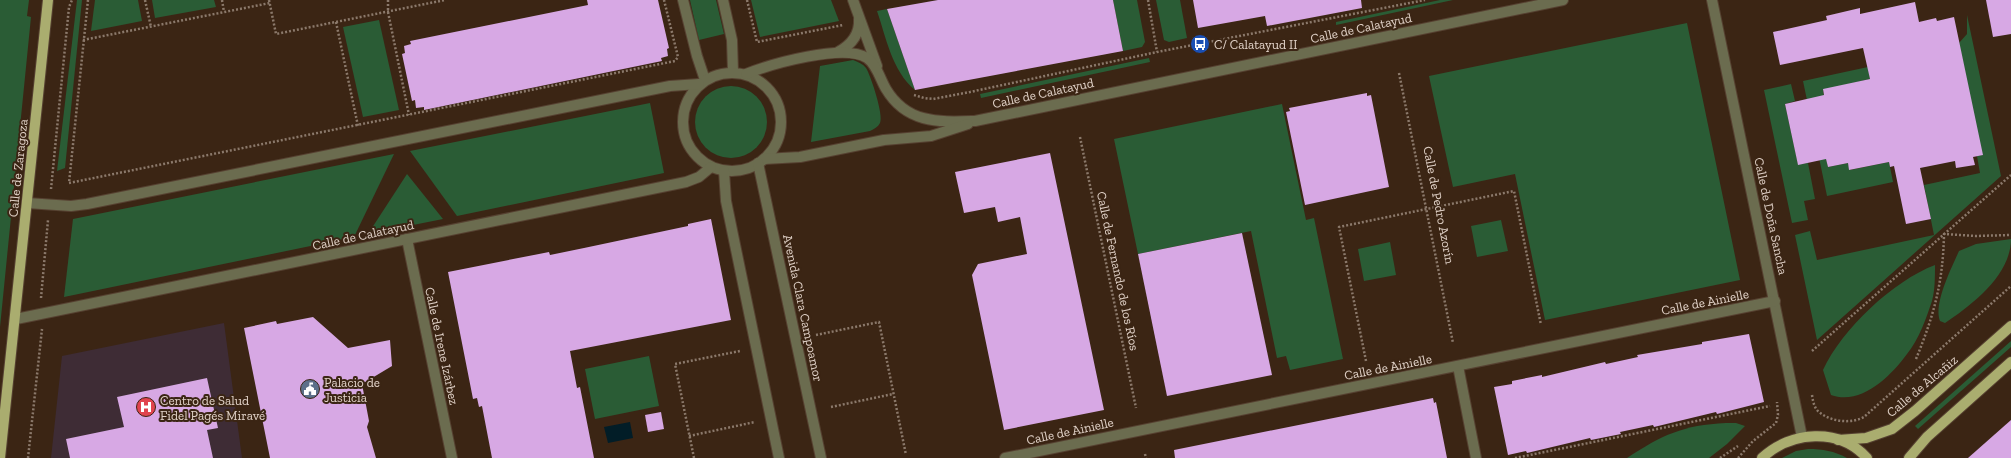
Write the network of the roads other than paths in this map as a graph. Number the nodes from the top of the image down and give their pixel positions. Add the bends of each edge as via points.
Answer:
1 (48, 0) edge
2 (683, 0) edge
3 (723, 0) edge
4 (853, 0) edge
5 (1563, 0) edge
6 (1712, 0) edge
7 (858, 15) junction
8 (837, 52) junction
9 (733, 72) junction
10 (746, 74) junction
11 (702, 82) junction
12 (886, 89) junction
13 (975, 121) junction
14 (761, 161) junction
15 (711, 167) junction
16 (724, 171) junction
17 (27, 203) junction
18 (407, 239) junction
19 (1775, 301) junction
20 (16, 319) junction
21 (2011, 326) edge
22 (2011, 362) edge
23 (1458, 366) junction
24 (1802, 437) junction
25 (1838, 440) junction
26 (0, 458) edge
27 (452, 458) edge
28 (778, 458) edge
29 (821, 458) edge
30 (1005, 458) edge
31 (1476, 458) edge
32 (1762, 458) edge
33 (1867, 458) edge
34 (1909, 458) edge

1 - 17 main road, Calle de Zaragoza
2 - 11 street
3 - 9 street via 732,40
4 - 7 street
5 - 13 street, Calle de Calatayud
6 - 19 street, Calle de Doña Sancha
7 - 8 street via 857,33 849,44
7 - 12 street
8 - 10 street, Calle de Calatayud via 766,66
8 - 12 street, Calle de Calatayud via 853,53 869,59
9 - 10 street
9 - 11 street via 714,76
10 - 14 street via 768,88 776,99 780,112 779,138 773,150
11 - 15 street via 690,95 684,108 682,122 684,136 690,148 699,159
11 - 17 street via 670,86 87,204 71,206
12 - 13 street, Calle de Calatayud via 894,102 906,112 920,118 948,122
13 - 14 street, Calle de Calatayud via 931,136 884,140 800,157
14 - 16 street via 748,169
14 - 29 street, Avenida Clara Campoamor
15 - 16 street
15 - 18 street, Calle de Calatayud via 699,177 686,182
16 - 28 street via 726,201
17 - 20 main road, Calle de Zaragoza
18 - 20 street, Calle de Calatayud
18 - 27 street, Calle de Irene Izárbez
19 - 23 street, Calle de Ainielle
19 - 24 street, Calle de Doña Sancha
20 - 26 main road, Calle de Zaragoza
21 - 25 main road, Calle de Alcañiz via 1892,429 1866,438
22 - 34 main road via 1927,437
23 - 30 street, Calle de Ainielle
23 - 31 street
24 - 25 main road
24 - 32 main road via 1788,441
25 - 33 main road via 1852,446

